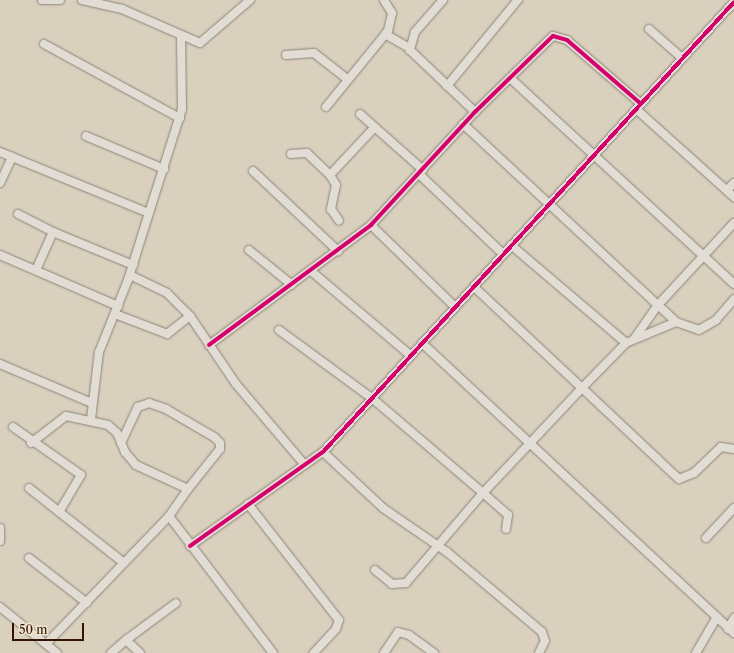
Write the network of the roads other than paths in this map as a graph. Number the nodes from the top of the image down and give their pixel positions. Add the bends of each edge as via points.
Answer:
1 (42, 0) edge
2 (60, 0) edge
3 (82, 0) edge
4 (249, 0) edge
5 (384, 0) edge
6 (443, 0) edge
7 (518, 0) edge
8 (105, 2) edge
9 (734, 2) edge
10 (649, 29) dead end
11 (385, 34) junction
12 (181, 36) junction
13 (44, 44) dead end
14 (409, 48) junction
15 (286, 54) dead end
16 (682, 58) junction
17 (510, 78) junction
18 (348, 80) junction
19 (447, 86) junction
20 (638, 106) junction
21 (326, 108) dead end
22 (475, 112) junction
23 (360, 114) dead end
24 (180, 118) junction
25 (463, 124) junction
26 (374, 128) junction
27 (86, 136) dead end
28 (0, 152) edge
29 (292, 154) dead end
30 (595, 155) junction
31 (12, 157) junction
32 (164, 169) junction
33 (253, 171) dead end
34 (421, 172) junction
35 (330, 175) junction
36 (0, 183) edge
37 (734, 183) edge
38 (727, 190) junction
39 (734, 197) edge
40 (550, 203) junction
41 (149, 213) junction
42 (18, 214) dead end
43 (339, 221) dead end
44 (734, 223) edge
45 (371, 225) junction
46 (53, 232) junction
47 (511, 245) junction
48 (249, 250) dead end
49 (338, 251) junction
50 (503, 254) junction
51 (703, 254) junction
52 (0, 255) edge
53 (133, 265) junction
54 (36, 270) junction
55 (312, 271) junction
56 (130, 275) junction
57 (292, 284) junction
58 (734, 284) edge
59 (474, 287) junction
60 (734, 299) edge
61 (658, 305) junction
62 (454, 307) junction
63 (117, 310) junction
64 (190, 316) junction
65 (676, 322) junction
66 (279, 330) dead end
67 (630, 341) junction
68 (422, 343) junction
69 (209, 345) junction
70 (410, 355) junction
71 (0, 364) edge
72 (582, 388) junction
73 (373, 399) junction
74 (92, 403) junction
75 (91, 419) junction
76 (12, 428) dead end
77 (31, 443) junction
78 (121, 443) junction
79 (531, 444) junction
80 (734, 449) edge
81 (322, 452) junction
82 (305, 465) junction
83 (29, 488) dead end
84 (188, 489) junction
85 (483, 493) junction
86 (248, 504) junction
87 (734, 508) edge
88 (59, 512) junction
89 (169, 516) junction
90 (0, 528) edge
91 (506, 529) dead end
92 (706, 538) dead end
93 (0, 541) edge
94 (190, 546) junction
95 (439, 546) junction
96 (29, 558) dead end
97 (124, 563) junction
98 (375, 570) dead end
99 (87, 603) junction
100 (176, 603) dead end
101 (0, 607) edge
102 (734, 618) edge
103 (716, 619) junction
104 (731, 631) edge
105 (126, 640) junction
106 (46, 644) junction
107 (57, 653) edge
108 (111, 653) edge
109 (140, 653) edge
110 (273, 653) edge
111 (314, 653) edge
112 (384, 653) edge
113 (434, 653) edge
114 (539, 653) edge
115 (696, 653) edge

1 - 2 street
3 - 8 street
4 - 12 street via 204,42
5 - 11 street via 392,13
6 - 14 street via 415,32
7 - 19 street
8 - 12 street
9 - 16 street
10 - 16 street
11 - 14 street
11 - 18 street
12 - 24 street via 184,90
13 - 24 street
14 - 19 street
15 - 18 street via 314,53
16 - 20 street
17 - 20 street via 553,36 561,38
17 - 22 street
17 - 30 street
18 - 21 street
19 - 22 street
20 - 30 street
20 - 38 street
22 - 25 street
23 - 26 street
24 - 32 street
25 - 34 street
25 - 40 street
26 - 34 street
26 - 35 street
27 - 32 street
28 - 31 street
29 - 35 street via 307,153
30 - 40 street
30 - 51 street
31 - 36 street
31 - 41 street
32 - 41 street
33 - 49 street
34 - 45 street
34 - 50 street
35 - 43 street via 336,185 331,209
37 - 38 street
38 - 39 street
40 - 47 street
40 - 61 street
41 - 53 street
42 - 46 street
44 - 51 street
45 - 49 street
45 - 62 street
46 - 53 street
46 - 54 street
47 - 50 street
47 - 67 street
48 - 57 street
49 - 55 street
50 - 59 street
51 - 58 street
51 - 61 street
52 - 54 street
53 - 56 street
54 - 63 street
55 - 57 street
55 - 70 street
56 - 63 street
56 - 64 street via 167,293
57 - 69 street
59 - 62 street
59 - 72 street
60 - 65 street via 708,328 692,330
61 - 65 street
61 - 67 street
62 - 68 street
63 - 64 street via 167,334
63 - 74 street via 99,352
64 - 69 street
65 - 67 street
66 - 73 street
67 - 72 street
68 - 70 street
68 - 79 street
69 - 82 street via 241,390
70 - 73 street
71 - 74 street
72 - 79 street
72 - 80 street via 679,479 694,473 721,447
73 - 81 street
73 - 85 street
74 - 75 street
75 - 77 street via 66,416
75 - 78 street via 115,430
76 - 77 street
77 - 88 street via 79,472 79,484
78 - 84 street via 136,465
78 - 84 street via 138,406 149,403 166,408 214,438 220,443 220,449
79 - 85 street
79 - 103 street
81 - 82 street
81 - 95 street via 383,508
82 - 86 street
83 - 88 street
84 - 89 street
85 - 91 street via 508,515
85 - 95 street
86 - 94 street
86 - 111 street via 338,620 336,629
87 - 92 street
88 - 97 street
89 - 94 street
89 - 97 street
90 - 93 street
94 - 110 street
95 - 98 street via 401,586 392,584
95 - 114 street via 542,632 545,641
96 - 99 street
97 - 99 street
99 - 106 street
100 - 105 street
101 - 106 street
102 - 104 street
103 - 104 street
103 - 115 street
105 - 108 street
105 - 109 street
106 - 107 street
112 - 113 street via 398,632 413,637

